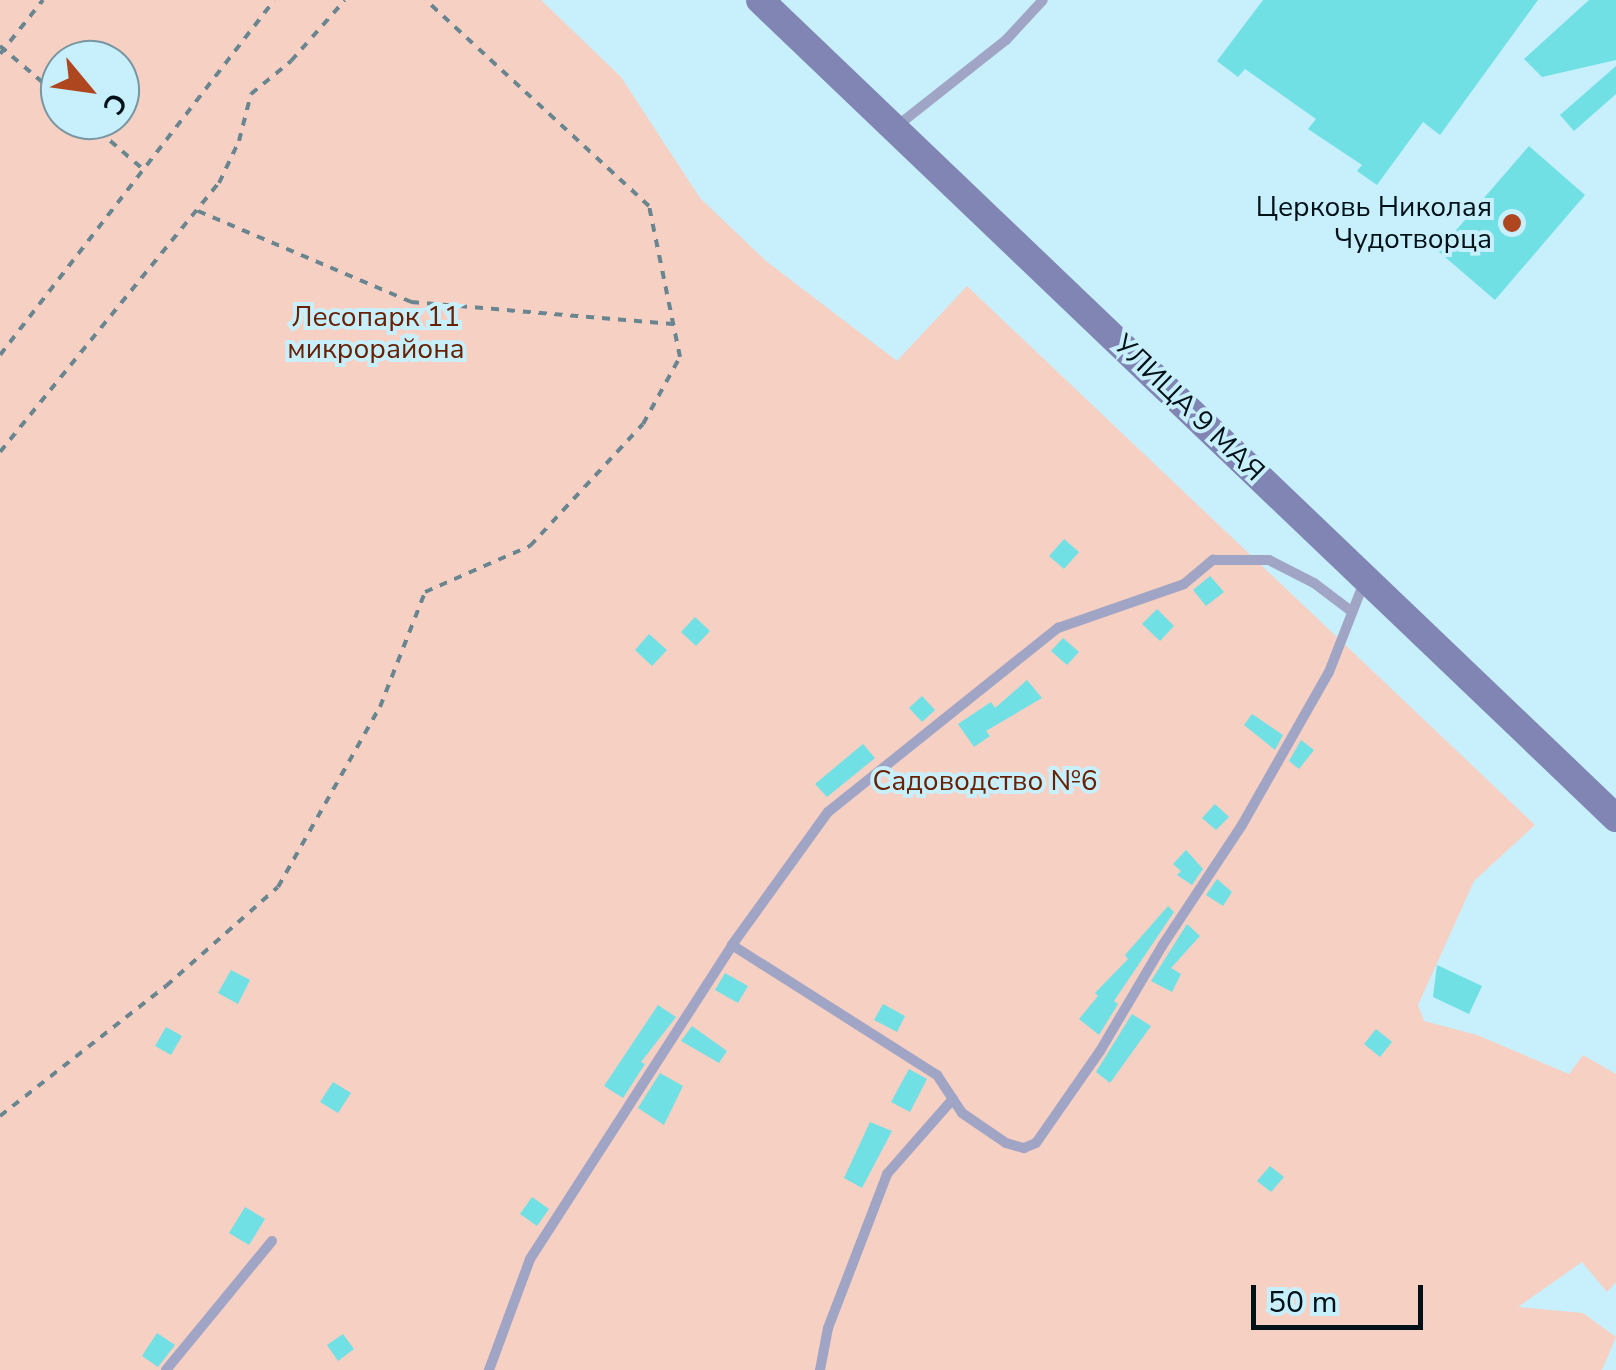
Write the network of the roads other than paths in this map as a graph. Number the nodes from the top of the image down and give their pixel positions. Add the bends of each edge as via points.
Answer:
1 (760, 0) edge
2 (1043, 0) edge
3 (896, 127) junction
4 (1366, 576) junction
5 (1350, 611) junction
6 (1616, 818) edge
7 (732, 945) junction
8 (953, 1099) junction
9 (272, 1241) dead end
10 (166, 1370) edge
11 (489, 1370) edge
12 (820, 1370) edge

1 - 3 main road, УЛИЦА 9 МАЯ
2 - 3 lane via 1006,40
3 - 4 main road, УЛИЦА 9 МАЯ
4 - 5 lane
4 - 6 main road, УЛИЦА 9 МАЯ
5 - 7 lane via 1268,560 1214,560 1184,584 1058,628 828,812
5 - 8 lane via 1329,672 1242,825 1036,1143 1006,1143 962,1113
7 - 8 lane via 938,1075
7 - 11 lane via 530,1259
8 - 12 lane via 887,1174 828,1328
9 - 10 lane

